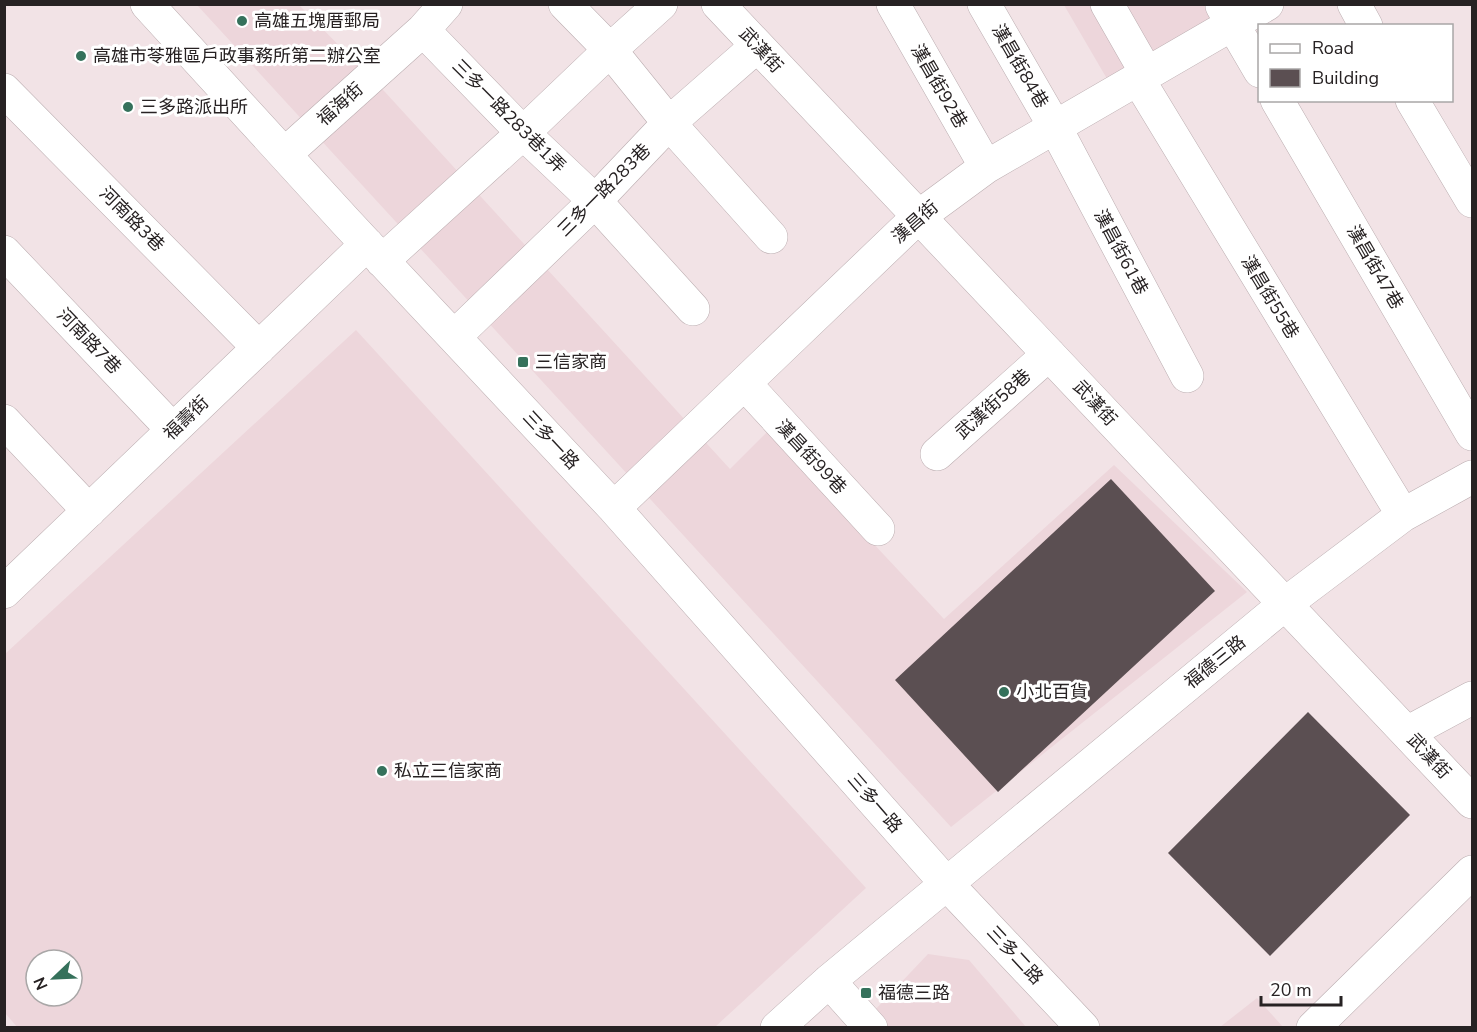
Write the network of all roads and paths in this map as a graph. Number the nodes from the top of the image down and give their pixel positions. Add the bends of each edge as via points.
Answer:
1 (147, 4) edge
2 (446, 4) edge
3 (565, 4) edge
4 (661, 4) edge
5 (718, 4) edge
6 (893, 4) edge
7 (984, 4) edge
8 (1107, 4) edge
9 (1267, 4) edge
10 (1354, 4) edge
11 (1227, 14) edge
12 (1365, 24) edge
13 (423, 30) junction
14 (757, 46) junction
15 (610, 50) junction
16 (1258, 67) edge
17 (1143, 76) junction
18 (4, 90) edge
19 (1278, 102) edge
20 (1413, 102) edge
21 (669, 123) junction
22 (1055, 128) junction
23 (523, 133) junction
24 (285, 154) junction
25 (986, 167) junction
26 (595, 201) junction
27 (1473, 201) edge
28 (918, 217) junction
29 (771, 237) dead end
30 (4, 252) edge
31 (375, 253) junction
32 (693, 309) dead end
33 (454, 337) junction
34 (259, 348) junction
35 (1049, 354) junction
36 (1187, 376) dead end
37 (745, 384) junction
38 (4, 421) edge
39 (173, 430) junction
40 (1473, 434) edge
41 (937, 454) dead end
42 (1473, 477) edge
43 (614, 508) junction
44 (88, 511) junction
45 (1403, 515) junction
46 (878, 529) dead end
47 (4, 592) edge
48 (1286, 604) junction
49 (1473, 698) edge
50 (1407, 733) junction
51 (1473, 802) edge
52 (1473, 872) edge
53 (946, 883) junction
54 (829, 981) junction
55 (777, 1028) edge
56 (871, 1028) edge
57 (1083, 1028) edge
58 (1313, 1028) edge

1 - 24 street, 三多一路
2 - 13 street, 福海街
3 - 15 street
4 - 15 street, 福壽街
5 - 14 street, 武漢街
6 - 25 street, 漢昌街92巷
7 - 22 street, 漢昌街84巷
8 - 17 street, 漢昌街55巷
9 - 11 street, 漢昌街
10 - 12 street
11 - 16 street
11 - 17 street, 漢昌街
13 - 23 street, 三多一路283巷1弄
13 - 24 street, 福海街
14 - 21 street, 三多一路283巷
14 - 28 street, 武漢街
15 - 21 street
15 - 23 street, 福壽街
17 - 22 street, 漢昌街
17 - 45 street, 漢昌街55巷
18 - 34 street, 河南路3巷
19 - 40 street, 漢昌街47巷
20 - 27 street
21 - 26 street, 三多一路283巷
21 - 29 street
22 - 25 street, 漢昌街
22 - 36 street, 漢昌街61巷
23 - 26 street, 三多一路283巷1弄
23 - 31 street, 福壽街
24 - 31 street, 三多一路
25 - 28 street, 漢昌街
26 - 32 street, 三多一路283巷1弄
26 - 33 street, 三多一路283巷
28 - 35 street, 武漢街
28 - 37 street, 漢昌街
30 - 39 street, 河南路7巷
31 - 33 street, 三多一路
31 - 34 street, 福壽街
33 - 43 street, 三多一路
34 - 39 street, 福壽街
35 - 41 street, 武漢街58巷
35 - 48 street, 武漢街
37 - 43 street, 漢昌街
37 - 46 street, 漢昌街99巷
38 - 44 street
39 - 44 street, 福壽街
42 - 45 street, 福德三路
43 - 53 street, 三多一路
44 - 47 street, 福壽街
45 - 48 street, 福德三路
48 - 50 street, 武漢街
48 - 53 street, 福德三路
49 - 50 street
50 - 51 street, 武漢街
52 - 58 street
53 - 54 street, 福德三路
53 - 57 street, 三多二路
54 - 55 street, 福德三路
54 - 56 street

